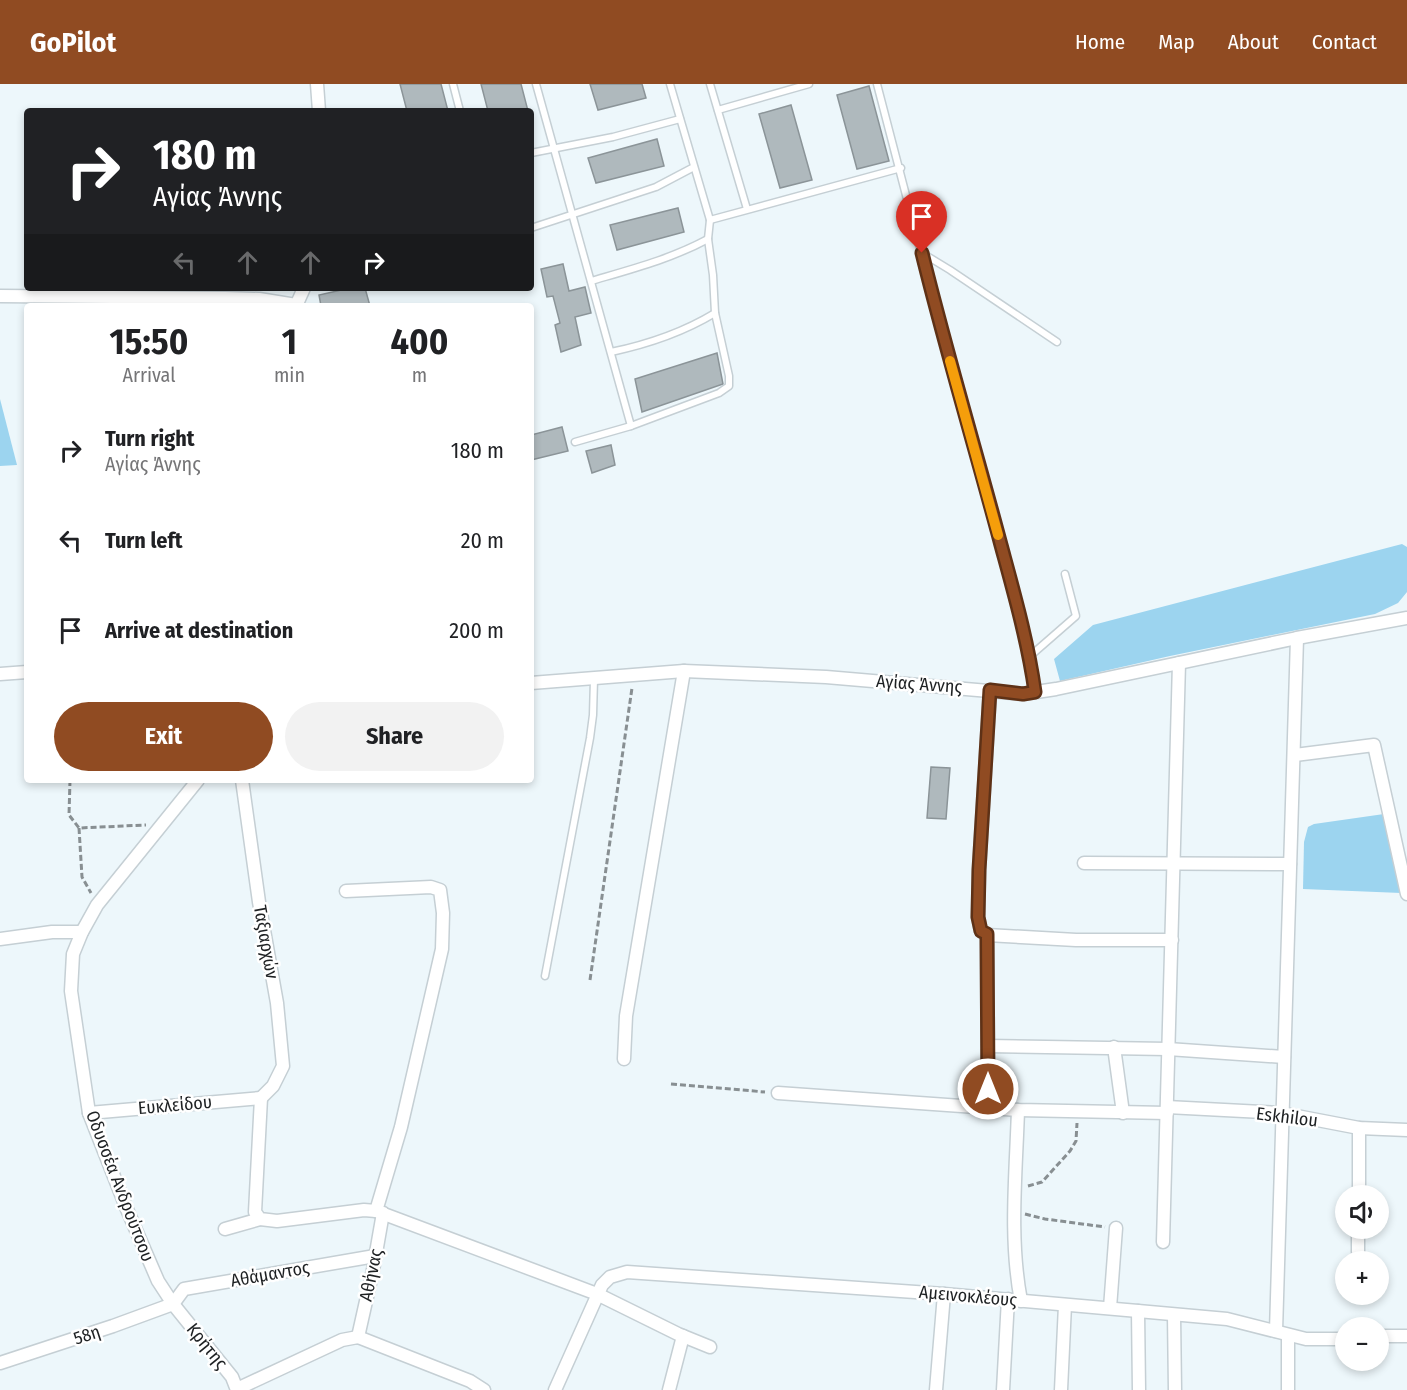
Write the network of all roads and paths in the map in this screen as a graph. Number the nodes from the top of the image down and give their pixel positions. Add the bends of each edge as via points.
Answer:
1 (317, 84) edge
2 (453, 84) edge
3 (536, 84) edge
4 (670, 84) edge
5 (710, 84) edge
6 (809, 84) edge
7 (878, 84) edge
8 (320, 108) edge
9 (459, 108) edge
10 (718, 110) junction
11 (680, 119) junction
12 (555, 150) junction
13 (534, 153) edge
14 (694, 167) junction
15 (901, 168) junction
16 (747, 209) junction
17 (573, 215) junction
18 (710, 220) junction
19 (534, 227) edge
20 (708, 239) junction
21 (922, 253) junction
22 (591, 281) junction
23 (0, 296) edge
24 (280, 303) edge
25 (715, 313) junction
26 (1057, 342) dead end
27 (611, 352) junction
28 (631, 426) junction
29 (575, 442) dead end
30 (1065, 574) dead end
31 (1407, 618) edge
32 (1297, 638) junction
33 (1029, 657) junction
34 (1179, 663) junction
35 (684, 671) junction
36 (24, 672) edge
37 (0, 674) edge
38 (634, 675) junction
39 (594, 678) junction
40 (534, 682) edge
41 (990, 690) junction
42 (1035, 692) junction
43 (1295, 755) junction
44 (70, 783) edge
45 (196, 783) edge
46 (242, 783) edge
47 (163, 824) junction
48 (79, 828) junction
49 (1084, 863) dead end
50 (1174, 863) junction
51 (1290, 864) junction
52 (346, 891) dead end
53 (1407, 894) edge
54 (97, 905) junction
55 (82, 932) junction
56 (987, 934) junction
57 (0, 939) edge
58 (1172, 940) junction
59 (545, 976) dead end
60 (590, 980) dead end
61 (988, 1046) junction
62 (1114, 1047) junction
63 (1168, 1049) junction
64 (1284, 1058) junction
65 (624, 1059) dead end
66 (671, 1084) dead end
67 (988, 1089) dead end
68 (778, 1094) joint
69 (261, 1098) junction
70 (1018, 1110) junction
71 (1167, 1110) junction
72 (1075, 1112) junction
73 (89, 1113) junction
74 (1123, 1113) junction
75 (1281, 1113) junction
76 (1359, 1128) junction
77 (1407, 1130) edge
78 (1359, 1185) edge
79 (1015, 1186) junction
80 (1014, 1206) junction
81 (380, 1212) junction
82 (260, 1219) junction
83 (1116, 1228) joint
84 (225, 1229) dead end
85 (1163, 1242) dead end
86 (375, 1256) junction
87 (597, 1294) junction
88 (944, 1294) junction
89 (1008, 1299) junction
90 (1021, 1301) junction
91 (173, 1304) junction
92 (1065, 1305) junction
93 (1110, 1308) junction
94 (1138, 1311) junction
95 (1174, 1315) junction
96 (1282, 1333) junction
97 (683, 1336) junction
98 (1389, 1336) edge
99 (1407, 1336) edge
100 (358, 1337) junction
101 (1335, 1339) edge
102 (710, 1347) dead end
103 (0, 1363) edge
104 (237, 1390) edge
105 (484, 1390) edge
106 (555, 1390) edge
107 (669, 1390) edge
108 (936, 1390) edge
109 (1003, 1390) edge
110 (1061, 1390) edge
111 (1139, 1390) edge
112 (1175, 1390) edge
113 (1288, 1390) edge

1 - 8 street
2 - 9 lane
3 - 12 lane
4 - 11 lane
5 - 10 lane
6 - 10 lane
7 - 15 lane
10 - 16 lane
11 - 12 lane
11 - 14 lane
12 - 13 lane
12 - 17 lane
14 - 17 lane via 656,187
14 - 18 lane
15 - 16 lane
15 - 21 lane
16 - 18 lane
17 - 19 lane
17 - 22 lane
18 - 20 lane
20 - 22 lane via 685,252
20 - 25 lane
21 - 26 lane
21 - 33 lane
22 - 27 lane
23 - 24 street via 225,298
25 - 27 lane via 665,338
25 - 28 lane via 729,386
27 - 28 lane
28 - 29 lane
30 - 33 lane via 1076,616
31 - 32 street, Αγίας Άννης
32 - 34 street, Αγίας Άννης
32 - 43 street
33 - 42 lane
34 - 42 street, Αγίας Άννης
34 - 50 street
35 - 38 street, Αγίας Άννης
35 - 41 street, Αγίας Άννης
35 - 65 street via 628,1005
36 - 37 street
38 - 39 street, Αγίας Άννης
38 - 60 path
39 - 40 street, Αγίας Άννης
39 - 59 lane via 590,738
41 - 42 street, Αγίας Άννης
41 - 56 street via 978,917 981,931
43 - 51 street
43 - 53 street via 1374,745
44 - 48 path via 69,815
45 - 47 street, Οδυσσέα Ανδρούτσου
46 - 69 street, Ταξιαρχών via 277,1003 283,1066 273,1086
47 - 48 path
47 - 54 street, Οδυσσέα Ανδρούτσου
48 - 54 path via 82,877
49 - 50 street
50 - 51 street
50 - 58 street
51 - 64 street
52 - 81 street, Αθήνας via 431,886 440,890 443,913 442,949
54 - 55 street, Οδυσσέα Ανδρούτσου
55 - 57 street
55 - 73 street, Οδυσσέα Ανδρούτσου via 73,954 71,992
56 - 58 street via 1076,940
56 - 61 street
58 - 63 street
61 - 62 street
61 - 67 street
62 - 63 street
62 - 74 street
63 - 64 street
63 - 71 street
64 - 75 street
66 - 68 path
68 - 70 street, Eskhilou
69 - 73 street, Ευκλείδου
69 - 82 street via 255,1212
70 - 72 street, Eskhilou
70 - 79 street
71 - 74 street, Eskhilou
71 - 75 street, Eskhilou
71 - 85 street
72 - 74 street, Eskhilou
72 - 79 path via 1078,1126 1070,1151 1042,1182
73 - 91 street, Οδυσσέα Ανδρούτσου via 158,1281
75 - 76 street, Eskhilou
75 - 96 street
76 - 77 street, Eskhilou
76 - 78 street
79 - 80 street
80 - 83 path via 1027,1215 1045,1219
80 - 90 street via 1014,1248
81 - 82 street
81 - 86 street, Αθήνας
81 - 87 street
82 - 84 street
83 - 93 street
86 - 91 street, Αθάμαντος via 184,1289
86 - 100 street, Αθήνας
87 - 88 street, Αμεινοκλέους via 610,1277 627,1272
87 - 97 street
87 - 106 street
88 - 89 street, Αμεινοκλέους
88 - 108 street
89 - 90 street, Αμεινοκλέους
89 - 109 street
90 - 92 street, Αμεινοκλέους
91 - 103 street, 58η
91 - 104 street, Κρήτης via 232,1377
92 - 93 street, Αμεινοκλέους
92 - 110 street
93 - 94 street, Αμεινοκλέους
94 - 95 street, Αμεινοκλέους
94 - 111 street
95 - 96 street, Αμεινοκλέους via 1227,1319
95 - 112 street
96 - 101 street, Αμεινοκλέους via 1306,1339
96 - 113 street
97 - 102 street
97 - 107 street
98 - 99 street
100 - 104 street via 342,1340
100 - 105 street

